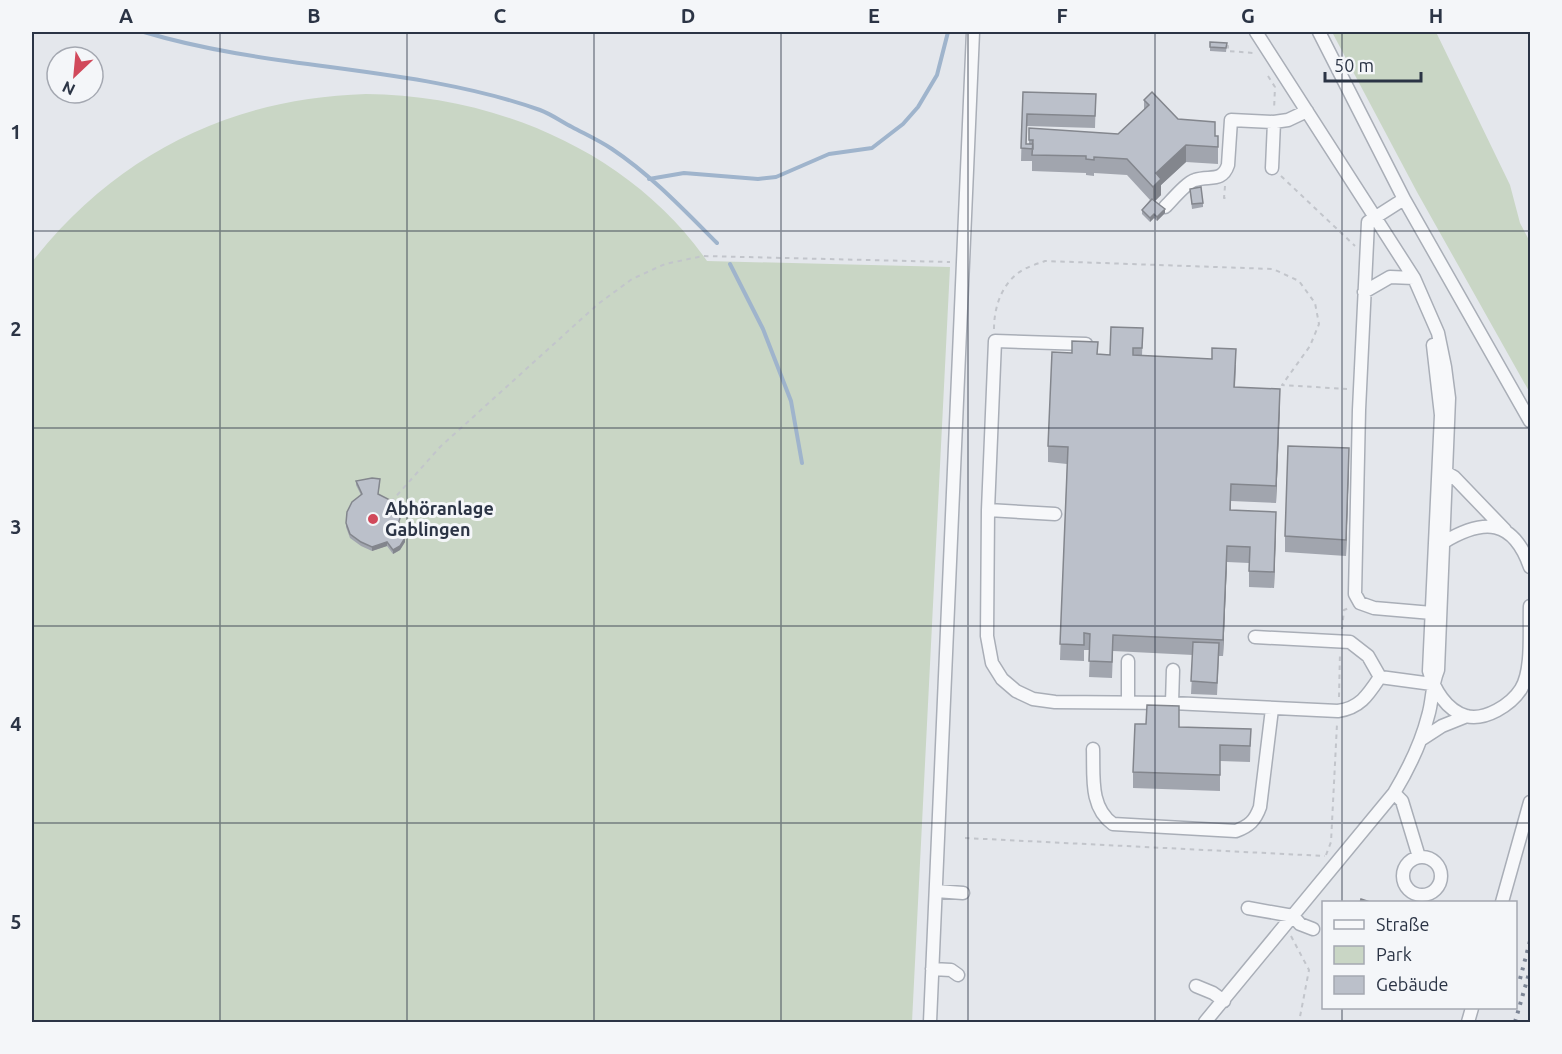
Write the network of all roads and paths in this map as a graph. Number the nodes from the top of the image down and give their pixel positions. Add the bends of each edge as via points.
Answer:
1 (973, 32) edge
2 (1256, 32) edge
3 (1319, 32) edge
4 (1219, 46) edge
5 (1259, 61) dead end
6 (1264, 70) dead end
7 (1307, 111) junction
8 (1274, 122) junction
9 (1272, 168) joint
10 (1180, 193) junction
11 (1404, 198) junction
12 (1165, 207) edge
13 (1183, 207) dead end
14 (1376, 216) junction
15 (1366, 256) junction
16 (962, 262) junction
17 (1414, 278) junction
18 (1364, 292) junction
19 (1426, 301) junction
20 (994, 341) junction
21 (1096, 345) edge
22 (1360, 389) junction
23 (1530, 422) edge
24 (1447, 473) junction
25 (390, 504) edge
26 (988, 510) junction
27 (1055, 514) dead end
28 (1505, 530) junction
29 (1444, 542) junction
30 (1530, 567) edge
31 (1360, 603) junction
32 (1530, 606) edge
33 (1432, 613) junction
34 (1255, 637) dead end
35 (1341, 640) junction
36 (1128, 662) dead end
37 (1173, 670) dead end
38 (1380, 677) junction
39 (1432, 684) junction
40 (1128, 702) junction
41 (1172, 703) junction
42 (1272, 709) junction
43 (1338, 711) junction
44 (1467, 716) junction
45 (1422, 739) junction
46 (1094, 749) dead end
47 (1394, 793) junction
48 (1530, 802) edge
49 (965, 838) dead end
50 (1325, 856) junction
51 (1419, 857) dead end
52 (1319, 864) dead end
53 (936, 891) junction
54 (963, 893) dead end
55 (1503, 901) edge
56 (1248, 908) dead end
57 (1289, 921) junction
58 (1312, 929) dead end
59 (932, 969) junction
60 (958, 975) dead end
61 (1196, 986) dead end
62 (1224, 1001) junction
63 (930, 1023) edge
64 (1205, 1023) edge
65 (1299, 1023) edge

1 - 16 lane
2 - 7 lane
3 - 11 lane
4 - 5 path via 1228,46 1228,51 1254,53
6 - 8 path via 1275,87
7 - 8 lane
7 - 14 lane
8 - 9 lane
8 - 10 lane via 1231,120 1226,171 1218,178 1194,180
9 - 15 path
10 - 12 lane
10 - 13 lane
11 - 14 lane
11 - 23 lane
14 - 15 lane via 1368,222
14 - 17 lane
15 - 18 lane
16 - 25 path via 703,256 665,264 632,279 598,304 440,447
16 - 53 lane
17 - 18 lane via 1389,277
17 - 19 lane
18 - 22 lane
19 - 24 lane via 1438,333 1449,398
19 - 33 lane via 1441,415
20 - 21 lane
20 - 22 path via 994,312 1003,290 1018,273 1045,261 1273,269 1299,281 1315,303 1318,324 1310,346 1282,385
20 - 26 lane
22 - 31 lane via 1355,594
24 - 28 lane
24 - 29 lane
26 - 27 lane
26 - 40 lane via 987,636 992,663 1002,679 1033,699
28 - 29 lane via 1485,526 1458,533
28 - 30 lane via 1517,540
29 - 39 lane via 1438,670
31 - 33 lane via 1374,608
31 - 35 path via 1344,610
32 - 44 lane via 1528,659 1522,687 1498,711
33 - 39 lane
34 - 35 lane
35 - 38 lane via 1362,650
35 - 43 path
36 - 40 lane
37 - 41 lane
38 - 39 lane
38 - 43 lane via 1355,707
39 - 44 lane via 1446,702
39 - 45 lane via 1430,712
40 - 41 lane
41 - 42 lane
42 - 43 lane
42 - 46 lane via 1260,807 1249,826 1236,831 1113,824 1096,804
43 - 50 path via 1332,842
44 - 45 lane
45 - 47 lane
47 - 51 lane via 1402,801
47 - 57 lane
48 - 55 lane
49 - 50 path
50 - 52 path
53 - 54 lane
53 - 59 lane
56 - 57 lane
57 - 58 lane
57 - 62 lane
57 - 65 path via 1310,970
59 - 60 lane via 951,970
59 - 63 lane
61 - 62 lane
62 - 64 lane

